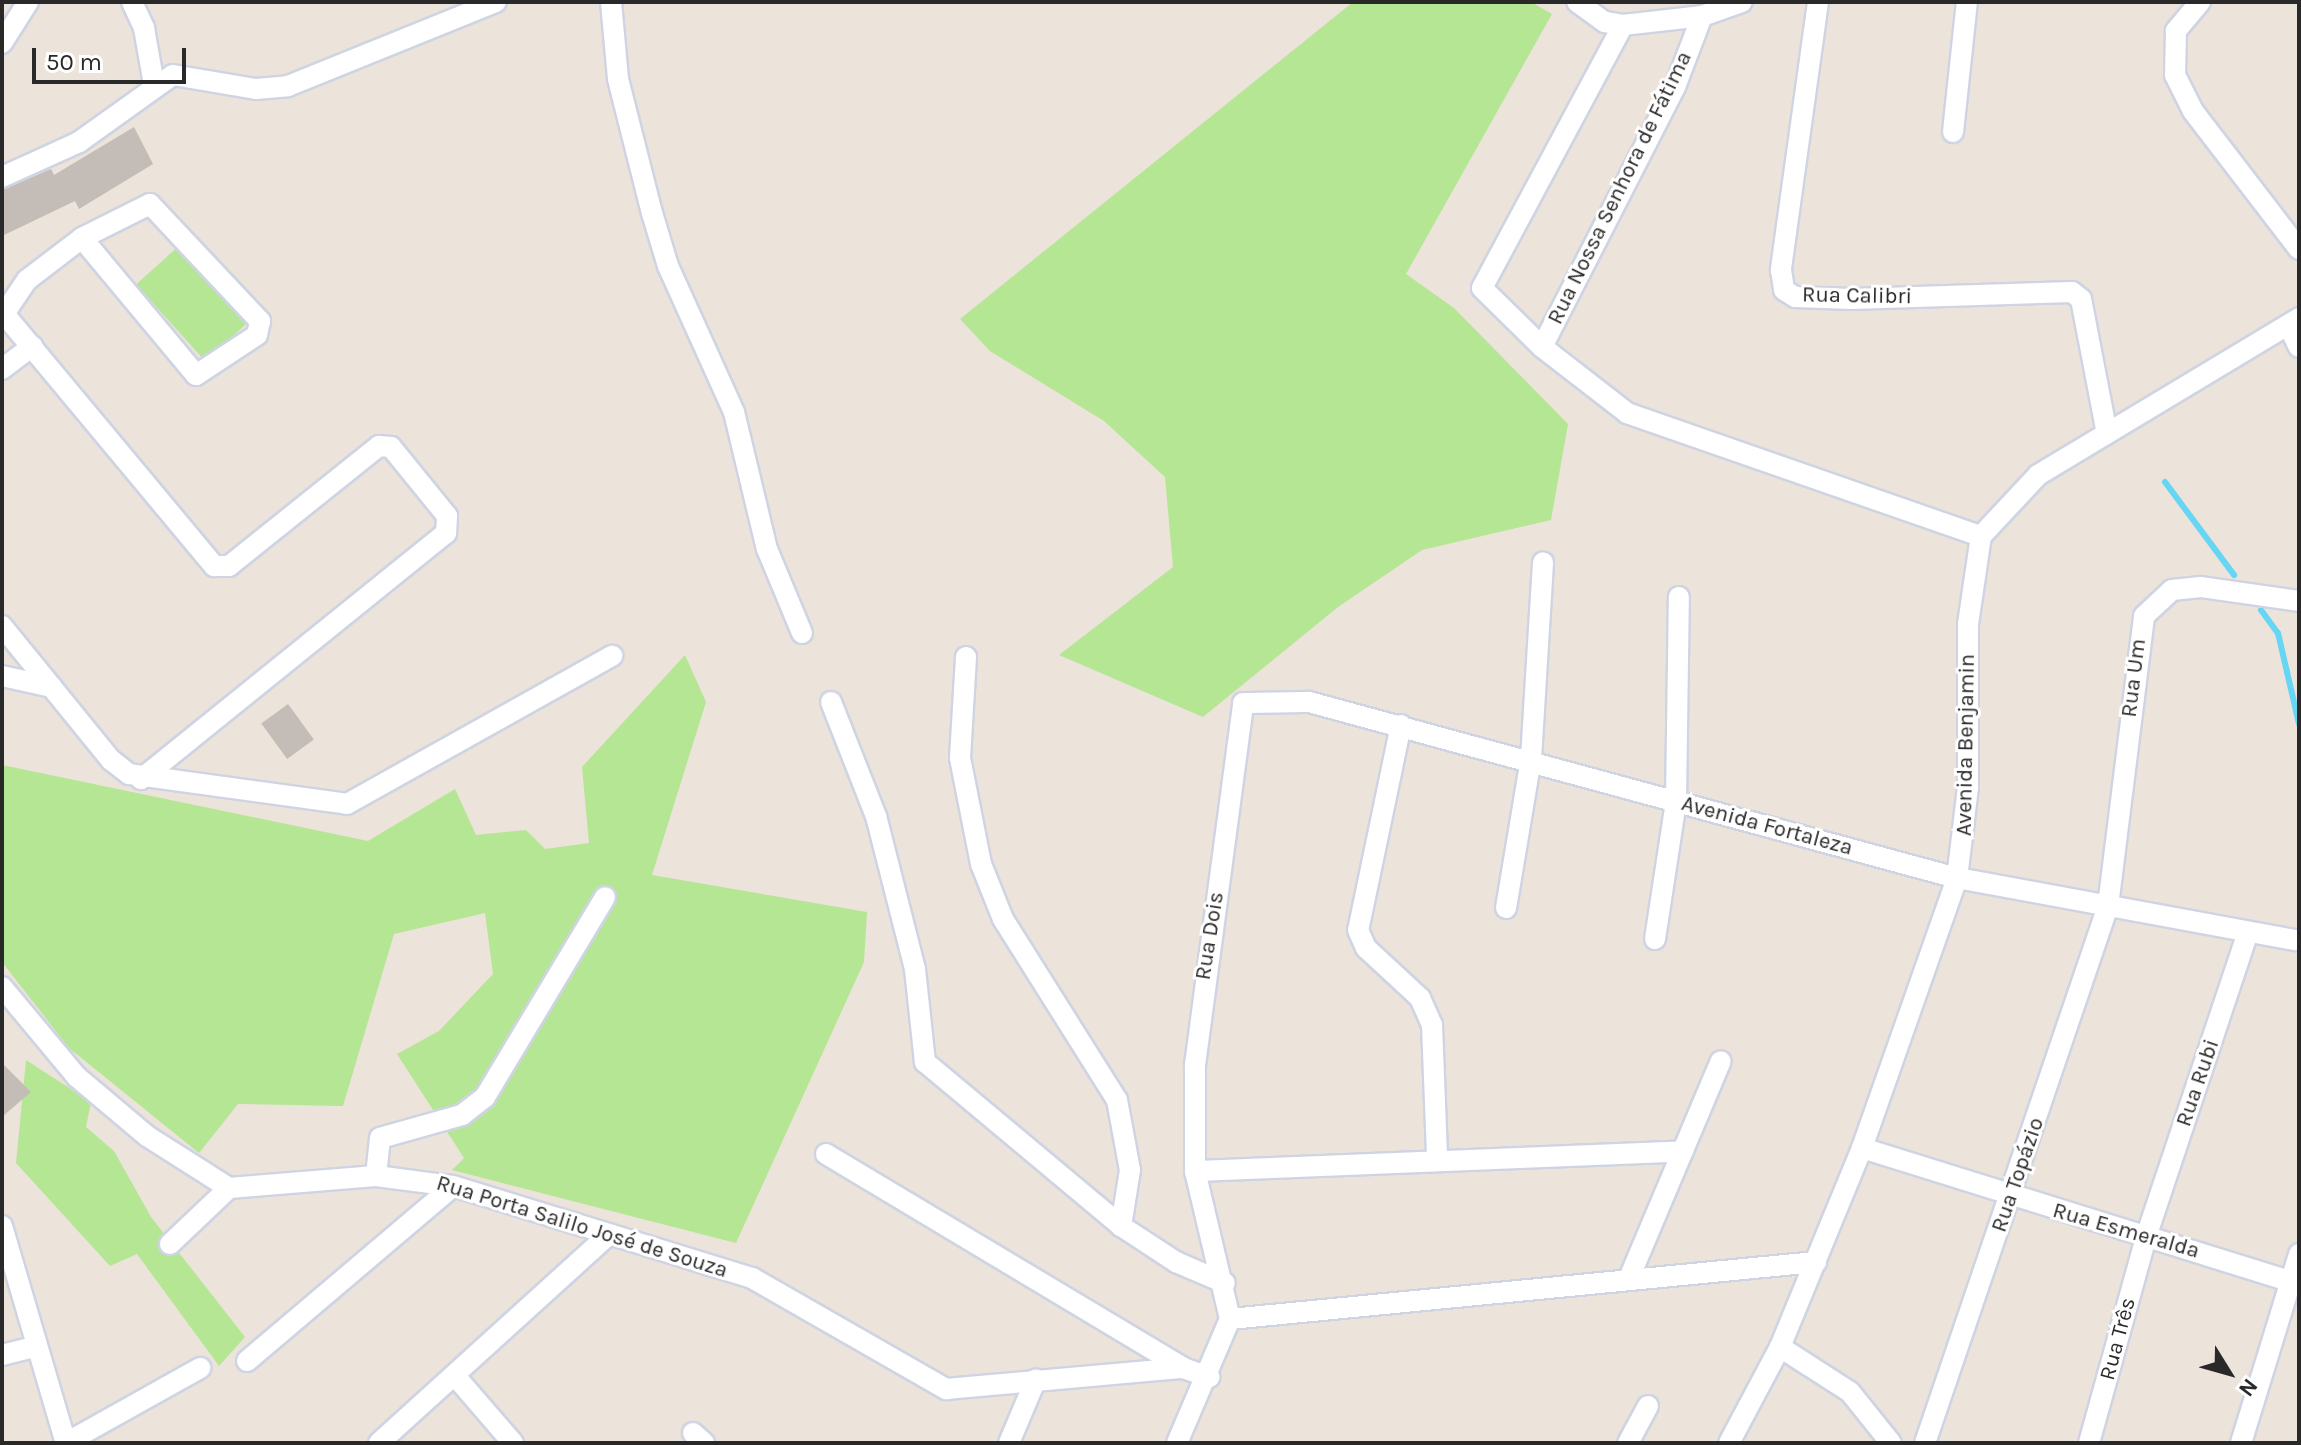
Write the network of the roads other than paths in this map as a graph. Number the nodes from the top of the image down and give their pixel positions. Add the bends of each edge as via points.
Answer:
1 (28, 2) edge
2 (132, 2) edge
3 (496, 2) edge
4 (611, 2) edge
5 (1577, 2) edge
6 (1742, 2) edge
7 (1818, 2) edge
8 (1967, 2) edge
9 (2200, 2) edge
10 (1611, 16) edge
11 (1702, 16) junction
12 (2, 43) edge
13 (154, 85) junction
14 (1953, 132) dead end
15 (2, 177) edge
16 (82, 238) junction
17 (2299, 249) edge
18 (3, 316) edge
19 (2294, 322) edge
20 (32, 346) junction
21 (1542, 347) junction
22 (2299, 347) edge
23 (2, 369) edge
24 (2106, 429) junction
25 (1981, 536) junction
26 (1543, 562) dead end
27 (1679, 597) dead end
28 (2299, 601) edge
29 (2, 626) edge
30 (802, 633) dead end
31 (612, 656) dead end
32 (966, 657) dead end
33 (2, 676) edge
34 (52, 687) junction
35 (831, 702) dead end
36 (1243, 703) joint
37 (1401, 725) junction
38 (1531, 759) junction
39 (141, 779) junction
40 (1676, 802) junction
41 (1957, 878) junction
42 (605, 897) dead end
43 (2108, 906) junction
44 (1506, 908) dead end
45 (2248, 933) junction
46 (1655, 939) dead end
47 (2296, 940) dead end
48 (2, 987) edge
49 (1721, 1061) dead end
50 (1862, 1148) junction
51 (1683, 1151) junction
52 (826, 1154) dead end
53 (1437, 1157) junction
54 (1195, 1171) junction
55 (376, 1176) junction
56 (453, 1186) junction
57 (229, 1188) junction
58 (2011, 1198) junction
59 (2, 1226) edge
60 (1121, 1226) junction
61 (2147, 1234) junction
62 (608, 1235) junction
63 (170, 1244) dead end
64 (2299, 1254) edge
65 (1816, 1262) junction
66 (1630, 1276) junction
67 (2294, 1282) edge
68 (1225, 1283) junction
69 (1230, 1319) junction
70 (37, 1346) junction
71 (1780, 1347) junction
72 (2, 1355) edge
73 (247, 1361) dead end
74 (200, 1368) dead end
75 (1183, 1368) junction
76 (456, 1377) junction
77 (1209, 1377) junction
78 (1036, 1379) junction
79 (1648, 1406) dead end
80 (66, 1443) edge
81 (379, 1443) edge
82 (513, 1443) edge
83 (1009, 1443) edge
84 (1177, 1443) edge
85 (1628, 1443) edge
86 (1729, 1443) edge
87 (1891, 1443) edge
88 (1925, 1443) edge
89 (2089, 1443) edge
90 (2241, 1443) edge

1 - 12 street
2 - 13 street via 144,28
3 - 13 street via 288,86 256,89 173,75
4 - 30 street via 618,79 660,240 734,412 767,549
5 - 10 street
6 - 11 street
7 - 24 street, Rua Calibri via 1781,270 1784,290 1795,297 1852,299 2077,295
8 - 14 street
9 - 17 street via 2176,31 2175,75 2193,111
10 - 11 street, Rua Nossa Senhora de Fátima
10 - 21 street via 1482,288
11 - 21 street, Rua Nossa Senhora de Fátima via 1675,87
13 - 15 street via 79,142
16 - 16 street via 196,375 257,335 260,321 157,207 140,206
16 - 18 street via 27,280
18 - 20 street
19 - 22 street
19 - 24 street
20 - 23 street
20 - 39 street via 214,566 229,566 379,446 391,447 447,516 446,533
21 - 25 street, Rua Nossa Senhora de Fátima via 1627,413
24 - 25 street via 2038,475
25 - 41 street, Avenida Benjamin via 1969,609 1968,787
26 - 38 street
27 - 40 street
28 - 43 street, Rua Um via 2172,590 2144,616
29 - 34 street
31 - 39 street via 347,804
32 - 60 street via 960,758 981,864 1003,919 1117,1100 1130,1170
33 - 34 street
34 - 39 street via 111,760
35 - 60 street via 876,816 915,969 925,1062
36 - 37 street, Avenida Fortaleza via 1309,702
36 - 54 street, Rua Dois via 1204,969
37 - 38 street, Avenida Fortaleza
37 - 53 street via 1358,930 1366,948 1420,998 1432,1025
38 - 40 street, Avenida Fortaleza
38 - 44 street
40 - 41 street, Avenida Fortaleza
40 - 46 street
41 - 43 street, Avenida Fortaleza
41 - 50 street, Avenida Benjamin
42 - 55 street via 485,1097 462,1115 380,1138
43 - 45 street, Avenida Fortaleza
43 - 58 street, Rua Topázio
45 - 47 street, Avenida Fortaleza
45 - 61 street, Rua Rubi
48 - 57 street via 77,1077 147,1136
49 - 51 street
50 - 58 street, Rua Esmeralda
50 - 65 street, Avenida Benjamin
51 - 53 street
51 - 66 street
52 - 75 street
53 - 54 street
54 - 68 street, Rua Dois
55 - 56 street, Rua Porta Salilo José de Souza
55 - 57 street, Rua Porta Salilo José de Souza
56 - 62 street, Rua Porta Salilo José de Souza
56 - 73 street
57 - 63 street
58 - 61 street, Rua Esmeralda
58 - 88 street, Rua Topázio
59 - 70 street
60 - 68 street via 1176,1262
61 - 67 street, Rua Esmeralda
61 - 89 street, Rua Três
62 - 76 street
62 - 78 street, Rua Porta Salilo José de Souza via 786,1294 946,1389 965,1392
64 - 67 street
65 - 66 street
65 - 71 street, Avenida Benjamin
66 - 69 street
67 - 90 street
68 - 69 street, Rua Dois
69 - 77 street
70 - 72 street
70 - 80 street
71 - 86 street, Avenida Benjamin
71 - 87 street via 1850,1392
74 - 80 street
75 - 77 street, Rua Porta Salilo José de Souza
75 - 78 street, Rua Porta Salilo José de Souza
76 - 81 street
76 - 82 street
77 - 84 street
78 - 83 street
79 - 85 street

